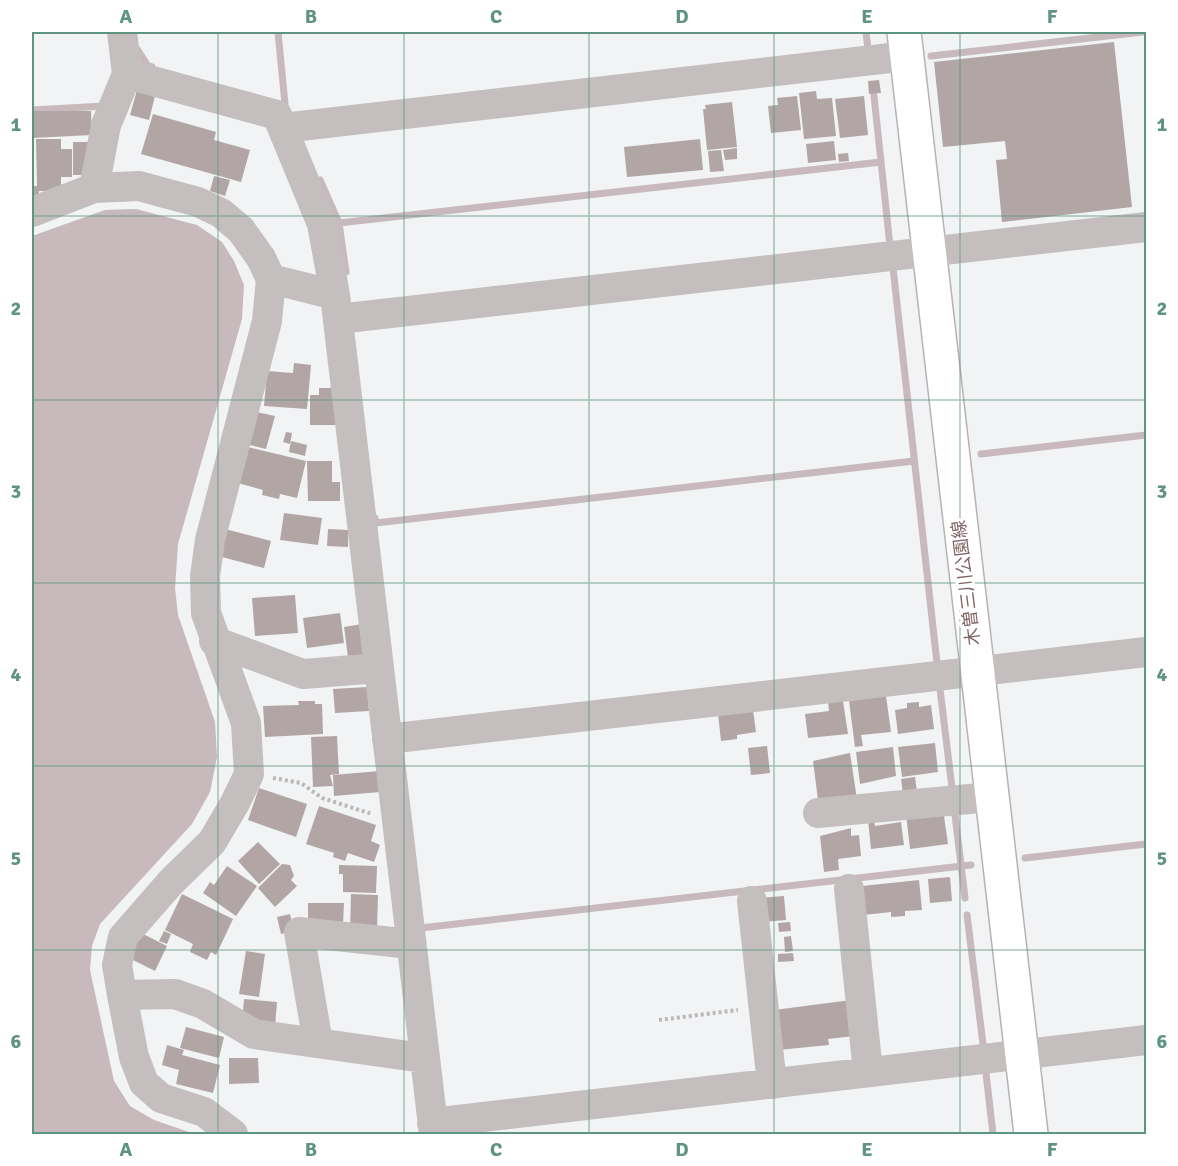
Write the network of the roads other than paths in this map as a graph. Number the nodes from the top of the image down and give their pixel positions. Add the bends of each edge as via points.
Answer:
1 (122, 32) edge
2 (905, 44) edge
3 (127, 74) junction
4 (283, 128) junction
5 (94, 188) junction
6 (32, 212) edge
7 (1146, 227) edge
8 (928, 252) junction
9 (271, 279) junction
10 (337, 307) junction
11 (214, 641) junction
12 (1146, 652) edge
13 (379, 668) junction
14 (976, 672) junction
15 (387, 739) junction
16 (991, 797) junction
17 (818, 813) dead end
18 (849, 889) dead end
19 (752, 901) dead end
20 (411, 944) junction
21 (122, 995) junction
22 (1146, 1040) edge
23 (318, 1043) junction
24 (1022, 1054) junction
25 (423, 1058) junction
26 (868, 1072) junction
27 (772, 1084) junction
28 (433, 1129) edge
29 (233, 1134) edge
30 (1032, 1134) edge

1 - 3 street
2 - 4 street
2 - 8 main road, 木曽三川公園線
3 - 4 street via 277,115
3 - 5 street via 106,125
4 - 10 street via 322,224
5 - 6 street
5 - 9 street via 139,186 198,202 221,213 241,230
7 - 8 street
8 - 10 street
8 - 14 main road, 木曽三川公園線
9 - 10 street
9 - 11 street via 267,321 210,540 205,576 206,613
10 - 13 street
11 - 13 street via 303,674
11 - 21 street via 246,723 249,774 212,842 123,937 117,966
12 - 14 street
13 - 15 street
14 - 15 street
14 - 16 main road, 木曽三川公園線
15 - 20 street
16 - 17 street
16 - 24 main road, 木曽三川公園線
18 - 26 street
19 - 27 street
20 - 23 street via 298,932
20 - 25 street
21 - 23 street via 175,994 203,1004 254,1034
21 - 29 street via 134,1057 144,1083 162,1098 204,1112
22 - 24 street
23 - 25 street
24 - 26 street
24 - 30 main road, 木曽三川公園線
25 - 28 street
26 - 27 street
27 - 28 street

